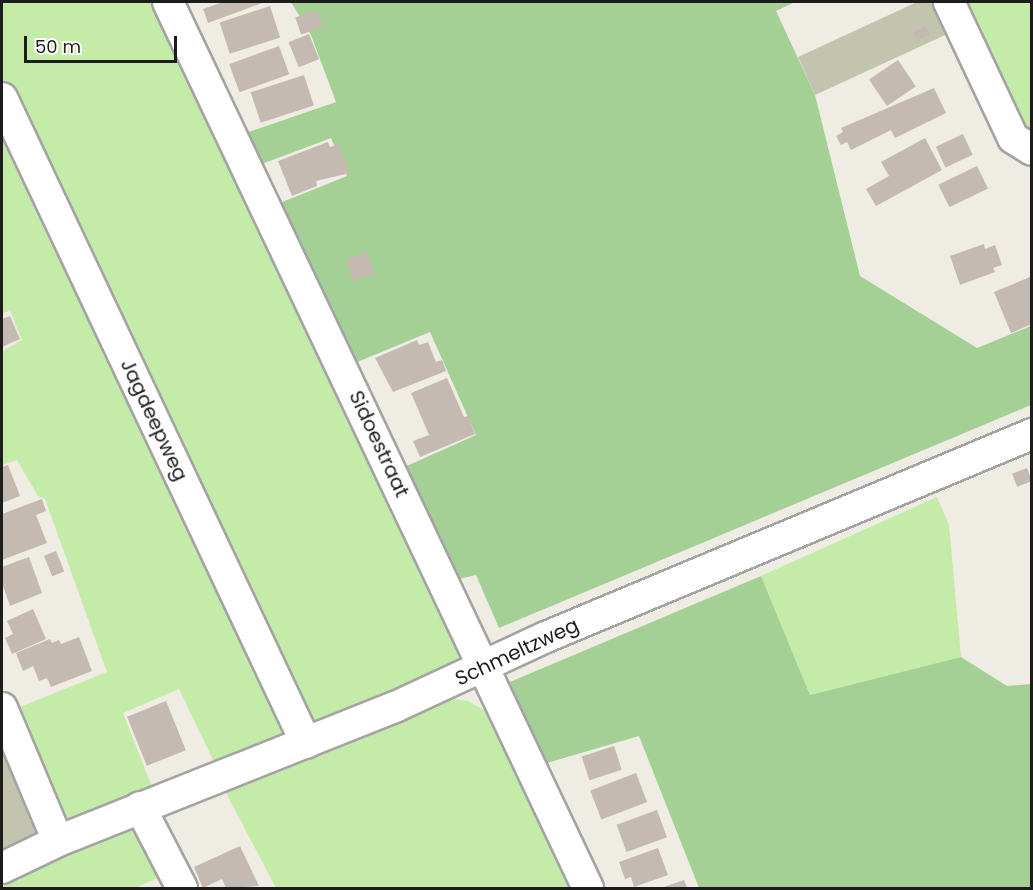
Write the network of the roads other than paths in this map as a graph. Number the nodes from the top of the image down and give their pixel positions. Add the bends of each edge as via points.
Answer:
1 (168, 2) edge
2 (949, 2) edge
3 (2, 98) edge
4 (1029, 150) edge
5 (1032, 434) edge
6 (485, 667) junction
7 (2, 708) edge
8 (306, 742) junction
9 (140, 807) junction
10 (58, 841) junction
11 (2, 868) edge
12 (182, 888) edge
13 (588, 888) edge

1 - 6 street, Sidoestraat
2 - 4 street via 1013,138
3 - 8 street, Jagdeepweg
5 - 6 street, Schmeltzweg via 712,566
6 - 8 street, Schmeltzweg
6 - 13 street, Sidoestraat
7 - 10 street
8 - 9 street, Schmeltzweg
9 - 10 street, Schmeltzweg
9 - 12 street
10 - 11 street, Schmeltzweg

